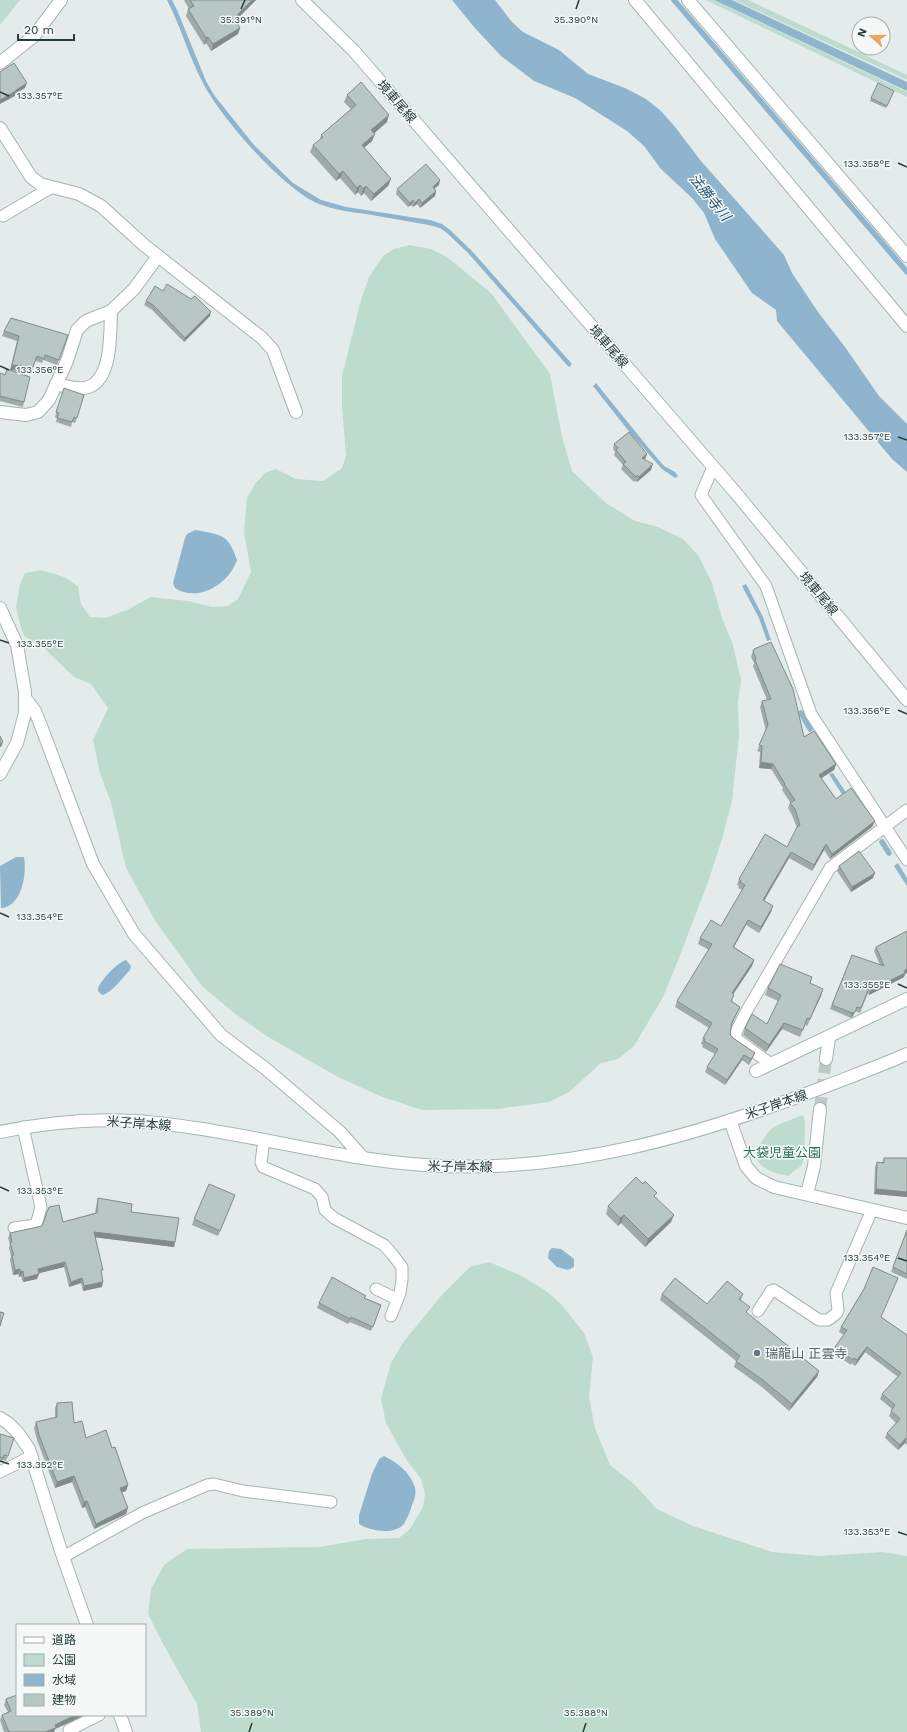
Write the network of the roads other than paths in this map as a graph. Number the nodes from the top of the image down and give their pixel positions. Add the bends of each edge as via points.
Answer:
1 (61, 0) edge
2 (302, 0) edge
3 (635, 0) edge
4 (688, 0) edge
5 (0, 64) edge
6 (0, 128) edge
7 (52, 187) junction
8 (3, 216) dead end
9 (158, 256) junction
10 (907, 256) edge
11 (111, 311) junction
12 (907, 326) edge
13 (56, 384) junction
14 (0, 412) edge
15 (296, 412) dead end
16 (713, 467) junction
17 (0, 608) edge
18 (25, 698) junction
19 (907, 700) edge
20 (0, 774) edge
21 (907, 810) edge
22 (886, 828) junction
23 (907, 860) edge
24 (907, 999) edge
25 (828, 1038) junction
26 (907, 1054) edge
27 (826, 1059) tunnel mouth
28 (771, 1064) junction
29 (756, 1071) dead end
30 (820, 1109) tunnel mouth
31 (730, 1120) junction
32 (23, 1127) junction
33 (0, 1132) edge
34 (264, 1140) junction
35 (363, 1158) junction
36 (806, 1194) junction
37 (872, 1210) junction
38 (907, 1218) edge
39 (14, 1228) dead end
40 (376, 1289) dead end
41 (397, 1299) junction
42 (758, 1311) dead end
43 (391, 1316) dead end
44 (0, 1418) edge
45 (32, 1456) junction
46 (0, 1472) edge
47 (331, 1502) dead end
48 (63, 1557) junction
49 (87, 1624) edge
50 (97, 1716) edge
51 (120, 1716) edge
52 (69, 1730) edge
53 (126, 1732) edge

1 - 5 street via 34,36
2 - 16 street, 境車尾線 via 354,51
3 - 12 street
4 - 10 street
6 - 7 street via 32,177 40,184
7 - 8 lane
7 - 9 street via 78,194 101,206
9 - 11 street via 134,289
9 - 15 street via 262,338 272,350
11 - 13 street via 86,321 77,330
11 - 13 street via 108,354 99,379 85,388
13 - 14 street via 49,400 38,412 26,415
16 - 19 street, 境車尾線
16 - 22 lane via 701,495 766,586 811,714
17 - 18 street via 17,645
18 - 20 street via 25,713 17,743
18 - 35 street via 35,711 93,864 134,934 221,1035 266,1069 340,1132
21 - 22 lane
22 - 23 lane
22 - 28 lane via 830,868 737,1030 737,1040
24 - 25 street
25 - 27 street
25 - 28 street
26 - 31 street, 米子岸本線
28 - 29 street
30 - 36 street via 814,1166
31 - 35 street, 米子岸本線 via 624,1150 541,1163 477,1168
31 - 36 street via 746,1166 756,1178 774,1187
32 - 33 street, 米子岸本線
32 - 34 street, 米子岸本線 via 64,1122 136,1121
32 - 39 lane via 41,1207 36,1225
34 - 35 street, 米子岸本線
34 - 41 lane via 261,1162 264,1167 315,1189 322,1197 325,1210 334,1218 384,1245 392,1254 402,1267 402,1280
36 - 37 street
37 - 38 street
37 - 42 lane via 836,1292 838,1310 833,1318 819,1320 774,1290
40 - 41 lane
41 - 43 lane
44 - 45 street via 18,1433
45 - 46 lane
45 - 48 street
47 - 48 lane via 207,1485 142,1513
48 - 49 street
50 - 52 lane
51 - 53 street

